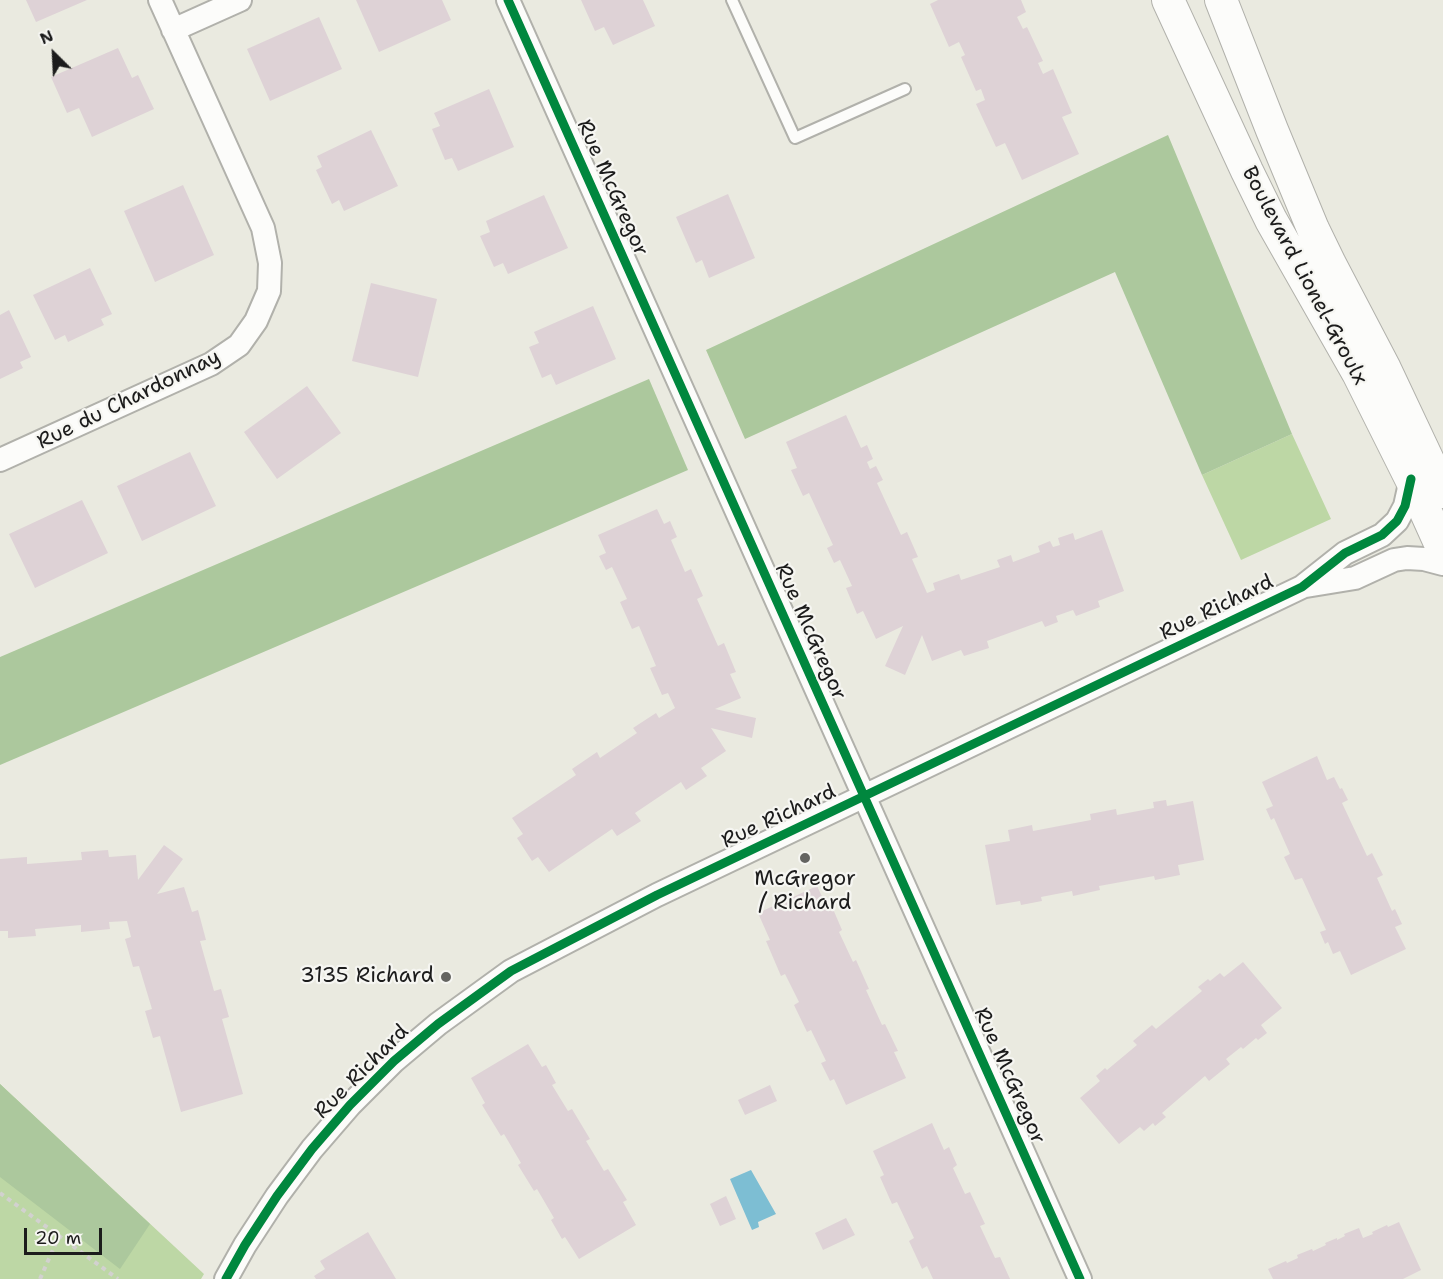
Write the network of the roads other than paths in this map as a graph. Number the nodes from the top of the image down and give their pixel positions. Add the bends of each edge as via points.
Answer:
1 (160, 0) edge
2 (240, 0) edge
3 (508, 0) edge
4 (732, 0) edge
5 (1168, 0) edge
6 (1221, 0) edge
7 (173, 30) junction
8 (905, 89) dead end
9 (0, 460) edge
10 (1411, 479) junction
11 (1443, 492) edge
12 (1443, 550) edge
13 (1443, 564) edge
14 (1302, 587) junction
15 (864, 797) junction
16 (226, 1279) edge
17 (1080, 1279) edge

1 - 7 street, Rue du Chardonnay
2 - 7 street
3 - 15 street, Rue McGregor
4 - 8 lane via 795,138
5 - 10 main road, Boulevard Lionel-Groulx via 1271,220 1358,373
6 - 11 main road, Boulevard Lionel-Groulx via 1313,229
7 - 9 street, Rue du Chardonnay via 263,228 270,263 268,291 256,321 238,345 211,364
10 - 12 main road, Boulevard Lionel-Groulx
10 - 14 street, Rue Richard via 1405,507 1382,535 1345,553
13 - 14 street, Rue Richard via 1424,559 1394,560 1355,578
14 - 15 street, Rue Richard
15 - 16 street, Rue Richard via 657,895 511,971 438,1024 394,1060 312,1149 244,1245
15 - 17 street, Rue McGregor

